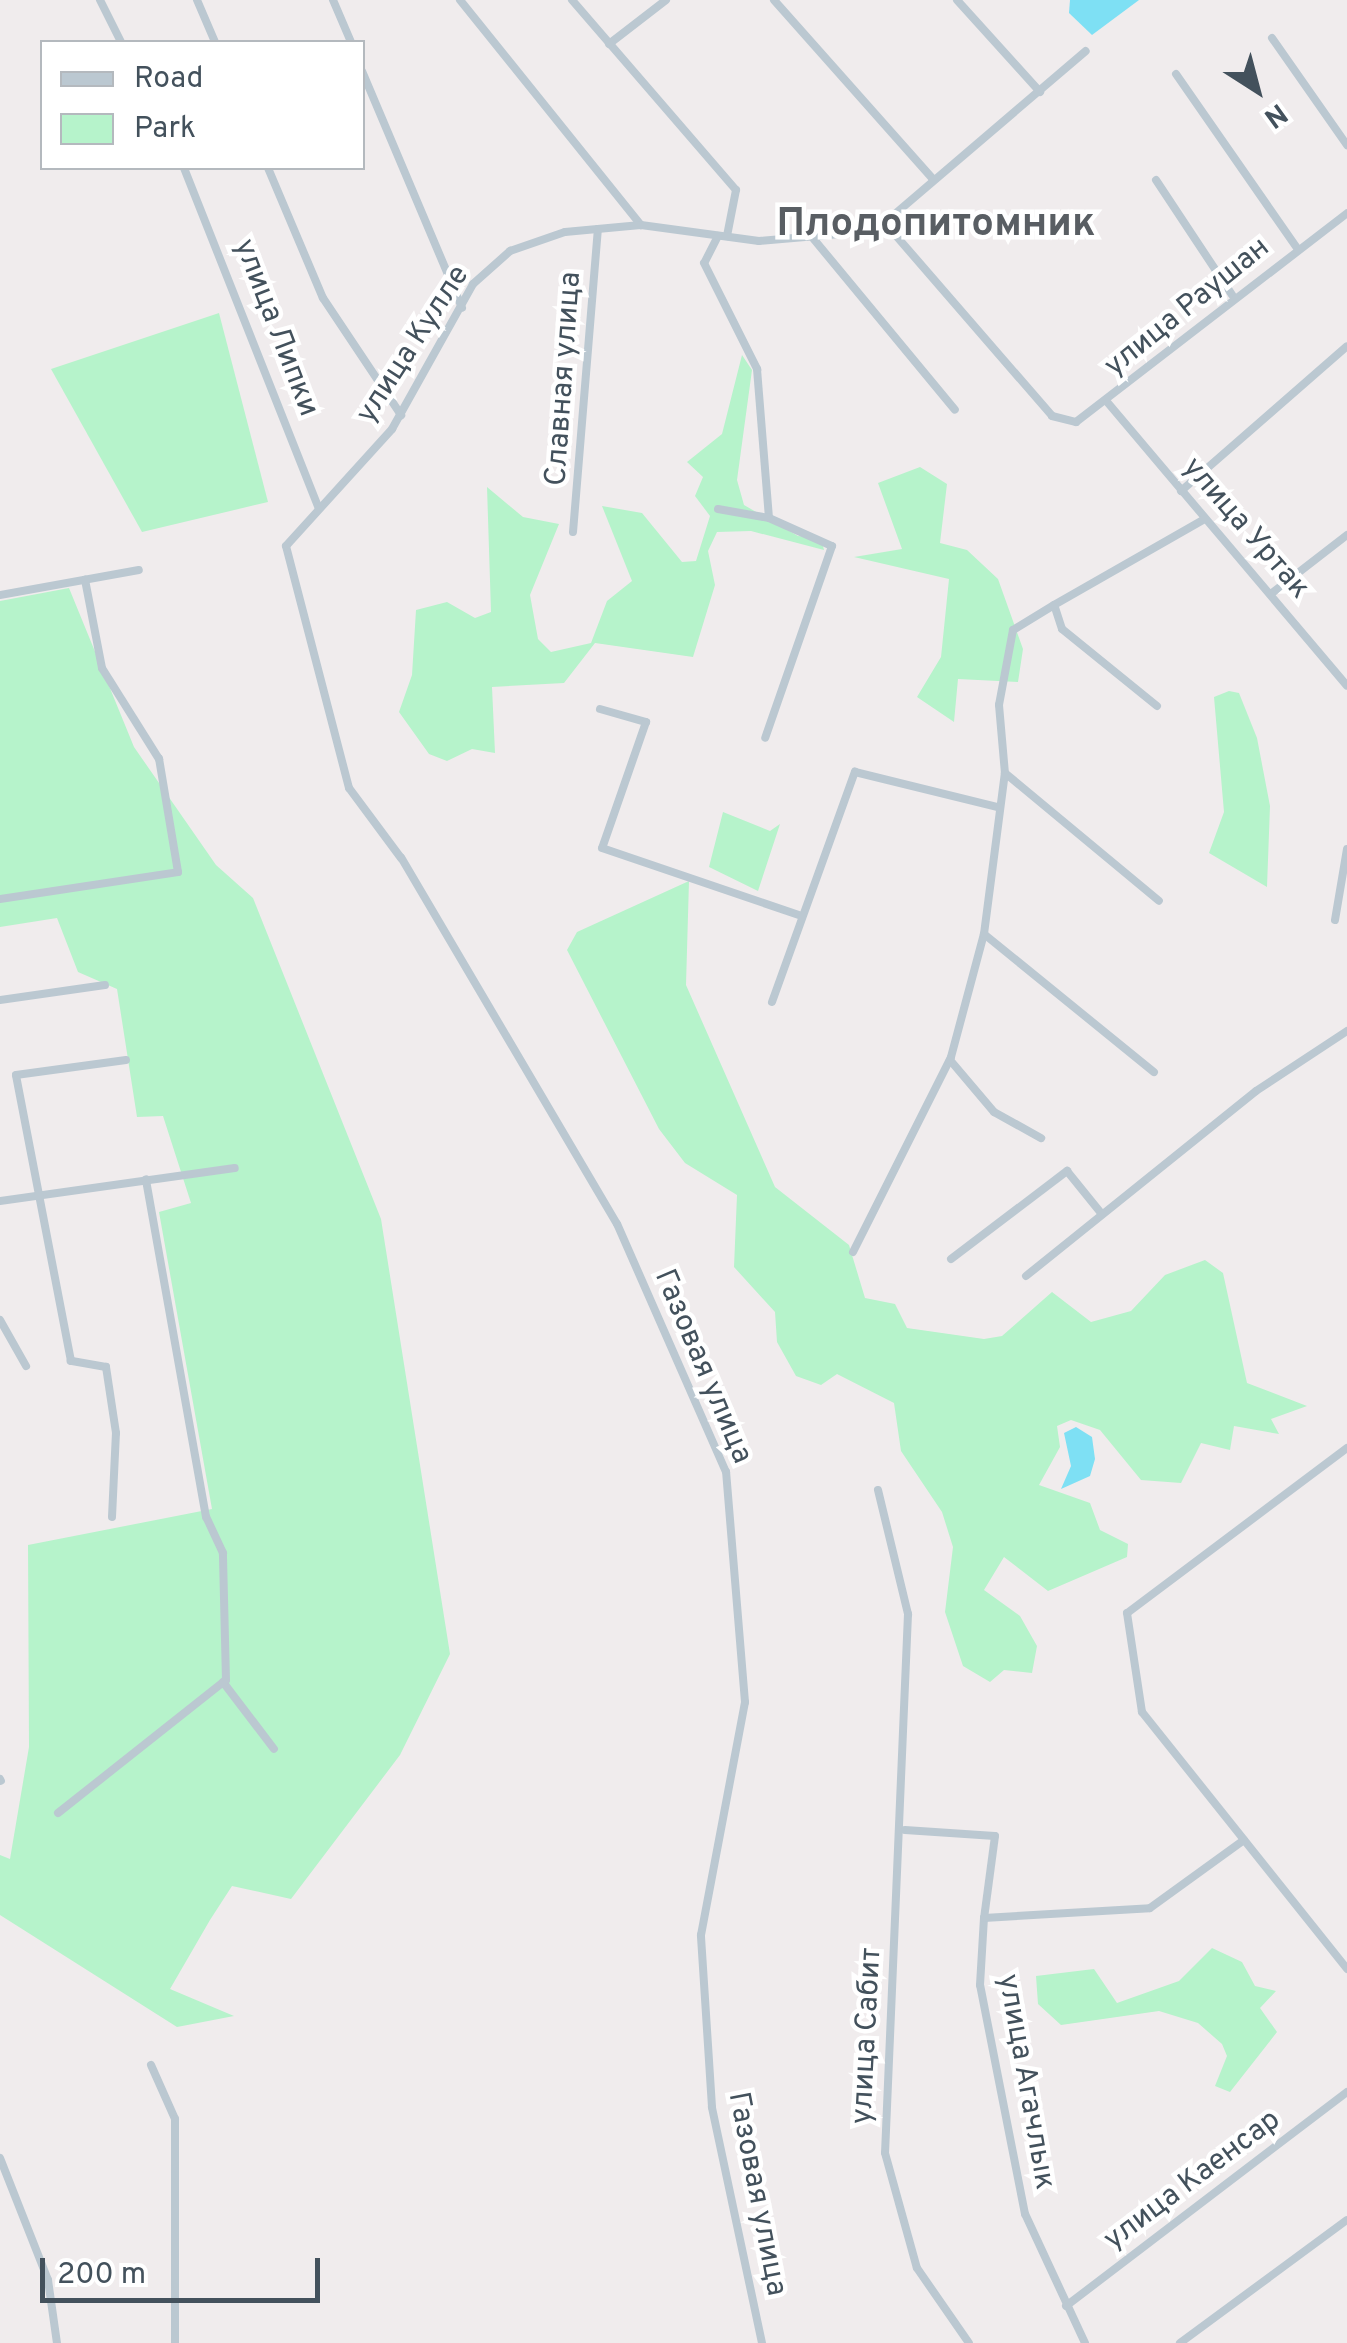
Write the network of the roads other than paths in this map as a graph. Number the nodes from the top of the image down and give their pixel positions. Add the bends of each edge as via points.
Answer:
1 (100, 0) edge
2 (197, 0) edge
3 (333, 0) edge
4 (460, 0) edge
5 (572, 0) edge
6 (666, 0) edge
7 (774, 0) edge
8 (958, 0) edge
9 (1272, 38) dead end
10 (120, 40) edge
11 (214, 40) edge
12 (349, 40) edge
13 (609, 44) junction
14 (1086, 51) dead end
15 (1176, 74) dead end
16 (365, 78) edge
17 (1040, 92) junction
18 (1347, 144) edge
19 (185, 170) edge
20 (269, 170) edge
21 (932, 179) junction
22 (1156, 180) dead end
23 (1347, 213) edge
24 (885, 222) junction
25 (641, 225) junction
26 (598, 229) junction
27 (723, 236) junction
28 (812, 237) junction
29 (1297, 248) junction
30 (1232, 295) junction
31 (462, 308) junction
32 (1347, 346) edge
33 (1108, 404) junction
34 (955, 410) dead end
35 (401, 415) junction
36 (1182, 490) junction
37 (318, 506) junction
38 (718, 510) dead end
39 (769, 518) junction
40 (1205, 519) junction
41 (573, 532) dead end
42 (1347, 535) edge
43 (286, 546) joint
44 (139, 570) dead end
45 (84, 580) junction
46 (1272, 593) junction
47 (0, 595) edge
48 (1054, 605) junction
49 (1347, 686) edge
50 (1157, 706) dead end
51 (600, 709) dead end
52 (765, 738) dead end
53 (1005, 774) junction
54 (997, 807) junction
55 (1347, 848) edge
56 (0, 899) edge
57 (1159, 901) dead end
58 (802, 916) junction
59 (1335, 920) dead end
60 (984, 934) junction
61 (105, 985) dead end
62 (0, 1000) edge
63 (772, 1002) dead end
64 (1347, 1031) edge
65 (126, 1060) dead end
66 (950, 1060) junction
67 (1154, 1072) dead end
68 (1041, 1138) dead end
69 (235, 1168) dead end
70 (146, 1179) junction
71 (44, 1195) junction
72 (0, 1201) edge
73 (1101, 1213) junction
74 (853, 1252) dead end
75 (951, 1259) dead end
76 (1026, 1276) dead end
77 (0, 1320) edge
78 (26, 1366) dead end
79 (1347, 1448) edge
80 (878, 1490) dead end
81 (112, 1518) dead end
82 (223, 1682) junction
83 (274, 1749) dead end
84 (58, 1813) dead end
85 (904, 1830) junction
86 (1244, 1840) junction
87 (984, 1918) junction
88 (1347, 1969) edge
89 (151, 2065) dead end
90 (1347, 2092) edge
91 (0, 2158) edge
92 (1347, 2220) edge
93 (1066, 2306) junction
94 (57, 2343) edge
95 (175, 2343) edge
96 (762, 2343) edge
97 (969, 2343) edge
98 (1084, 2343) edge
99 (1180, 2343) edge

1 - 10 street
2 - 11 street
3 - 12 street
4 - 25 street
5 - 13 street
6 - 13 street
7 - 21 street
8 - 17 street
9 - 18 street
13 - 27 street via 736,190
14 - 17 street
15 - 29 street, улица Раушан
16 - 31 street
17 - 21 street
19 - 37 street, улица Липки
20 - 35 street via 323,298
21 - 24 street
22 - 30 street
23 - 29 street, улица Раушан
24 - 28 street, улица Кулле
24 - 33 street via 1052,416 1076,422
25 - 26 street, улица Кулле
25 - 27 street, улица Кулле
26 - 31 street, улица Кулле via 510,251
26 - 41 street, Славная улица
27 - 28 street, улица Кулле
27 - 39 street via 704,263 757,369
28 - 34 street
29 - 30 street, улица Раушан
30 - 33 street, улица Раушан
31 - 35 street, улица Кулле
32 - 36 street
33 - 36 street, улица Уртак
35 - 37 street, улица Кулле
36 - 40 street, улица Уртак
37 - 43 street, улица Кулле
38 - 39 street
39 - 52 street via 832,546
40 - 46 street, улица Уртак
40 - 48 street
42 - 46 street
43 - 96 street, Газовая улица via 349,788 401,858 617,1224 726,1472 746,1702 701,1936 712,2107
44 - 45 street
45 - 47 street
45 - 56 street via 102,668 158,758 178,872
46 - 49 street, улица Уртак
48 - 50 street via 1062,629
48 - 53 street via 1013,630 999,705
51 - 58 street via 646,722 602,848
53 - 54 street
53 - 57 street
54 - 58 street via 855,772
54 - 60 street
55 - 59 street
58 - 63 street
60 - 66 street
60 - 67 street
61 - 62 street
64 - 73 street
65 - 71 street via 16,1075
66 - 68 street via 994,1112
66 - 74 street
69 - 70 street
70 - 71 street
70 - 82 street via 206,1517 223,1553
71 - 72 street
71 - 81 street via 71,1361 106,1366 116,1433
73 - 75 street via 1067,1171
73 - 76 street
77 - 78 street
79 - 86 street via 1128,1609 1142,1712
80 - 85 street, улица Сабит via 908,1614
82 - 83 street
82 - 84 street
85 - 87 street, улица Агачлык via 995,1836
85 - 97 street, улица Сабит via 886,2153 918,2268
86 - 87 street via 1150,1908
86 - 88 street
87 - 93 street, улица Агачлык via 980,1985 1025,2214
89 - 95 street via 175,2119
90 - 93 street, улица Каенсар
91 - 94 street via 48,2280
92 - 99 street
93 - 98 street, улица Агачлык

